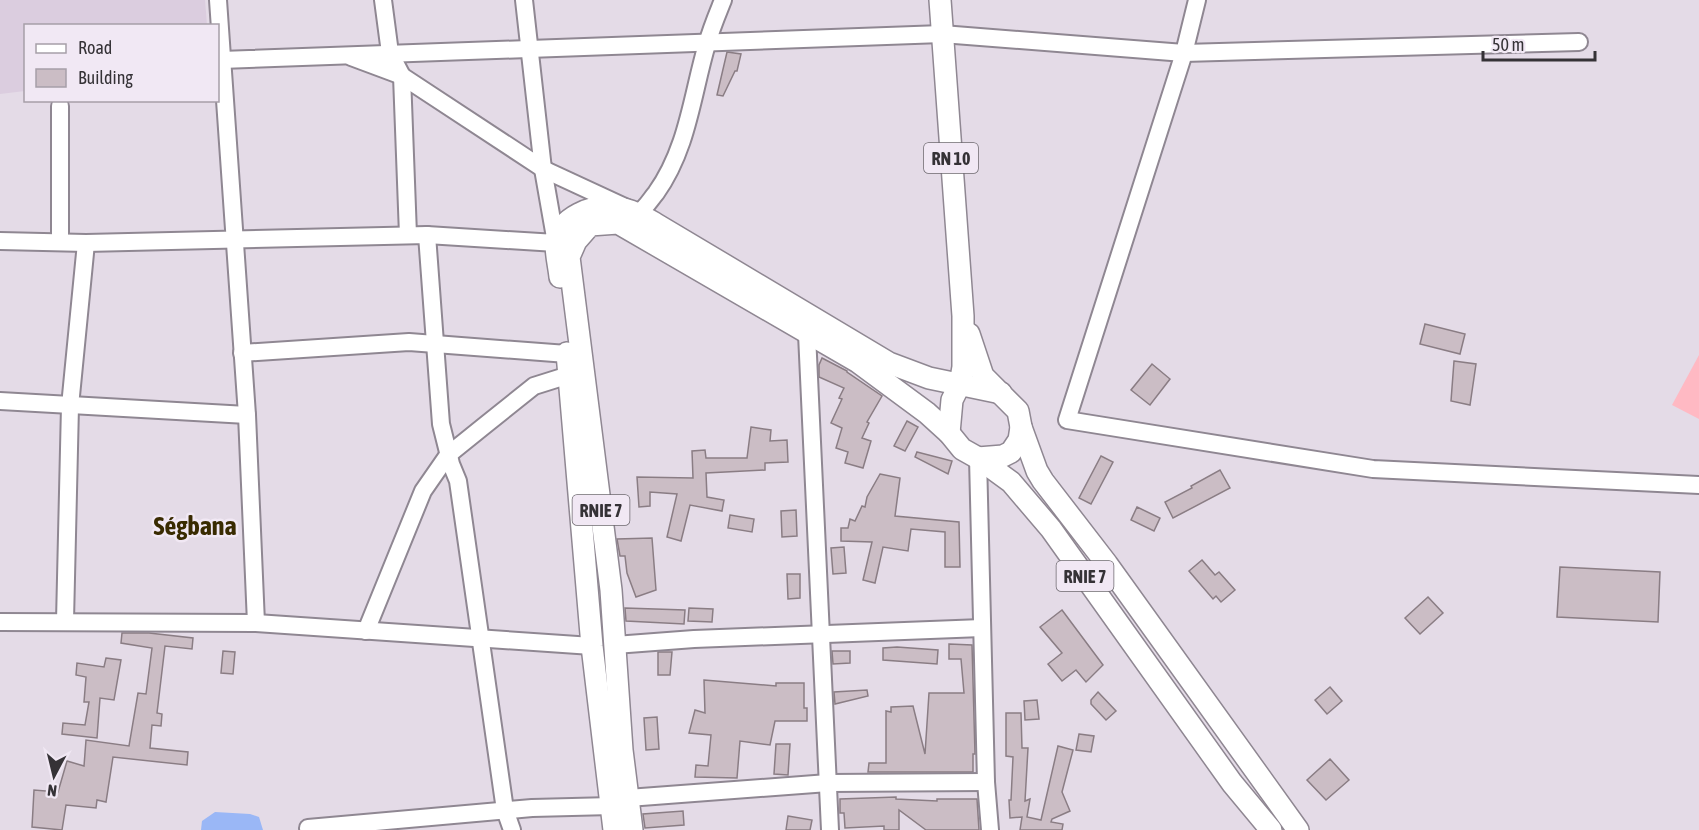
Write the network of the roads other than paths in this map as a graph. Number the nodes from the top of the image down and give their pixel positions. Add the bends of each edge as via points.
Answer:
1 (218, 0) edge
2 (383, 0) edge
3 (524, 0) edge
4 (723, 0) edge
5 (940, 0) edge
6 (1197, 0) edge
7 (942, 34) junction
8 (1579, 42) dead end
9 (707, 43) junction
10 (530, 49) junction
11 (390, 53) junction
12 (1184, 53) junction
13 (344, 55) junction
14 (221, 60) junction
15 (402, 76) junction
16 (60, 106) dead end
17 (543, 169) junction
18 (602, 207) junction
19 (638, 213) junction
20 (618, 222) junction
21 (408, 235) junction
22 (427, 235) junction
23 (235, 239) junction
24 (0, 241) edge
25 (60, 242) junction
26 (86, 243) junction
27 (556, 243) junction
28 (963, 316) junction
29 (807, 334) junction
30 (435, 343) junction
31 (242, 353) junction
32 (568, 364) junction
33 (960, 384) junction
34 (1001, 393) junction
35 (0, 401) edge
36 (70, 406) junction
37 (247, 415) junction
38 (1022, 427) junction
39 (949, 433) junction
40 (448, 455) junction
41 (978, 458) junction
42 (1699, 485) edge
43 (65, 621) junction
44 (0, 622) edge
45 (256, 623) junction
46 (982, 628) junction
47 (366, 631) junction
48 (821, 635) junction
49 (479, 639) junction
50 (615, 645) junction
51 (592, 646) junction
52 (987, 782) junction
53 (828, 783) junction
54 (620, 802) junction
55 (505, 810) junction
56 (308, 828) dead end
57 (512, 830) edge
58 (614, 830) edge
59 (632, 830) edge
60 (830, 830) edge
61 (990, 830) edge
62 (1271, 830) edge
63 (1298, 830) edge

1 - 14 street
2 - 11 street
3 - 10 street
4 - 9 street
5 - 7 main road, RN 10
6 - 12 street
7 - 9 street
7 - 12 street
7 - 28 main road, RN 10
8 - 12 street
9 - 10 street
9 - 19 street via 680,147 668,176
10 - 11 street
10 - 17 street
11 - 13 street
11 - 15 street
12 - 42 street via 1067,420 1373,469
13 - 14 street
13 - 15 street
14 - 23 street
15 - 17 street
15 - 21 street
16 - 25 street
17 - 18 street
17 - 19 street
17 - 27 street
18 - 19 main road
18 - 20 street
18 - 27 main road via 576,214 563,226
19 - 33 main road via 890,363 929,378
20 - 29 main road, RNIE 7 / RNIE 7
20 - 50 main road, RNIE 7 / RNIE 7 via 591,225 576,241 569,257
21 - 22 street
21 - 23 street
22 - 27 street
22 - 30 street
23 - 26 street
23 - 31 street
24 - 25 street
25 - 26 street
26 - 36 street
27 - 32 main road, RNIE 7 / RNIE 7
28 - 33 main road, RN 10
28 - 34 main road, RN 10 via 983,376
29 - 39 main road, RNIE 7 / RNIE 7 via 858,362
29 - 48 street
30 - 31 street
30 - 32 street
30 - 40 street via 441,424
31 - 37 street
32 - 40 street via 534,386
32 - 51 main road, RNIE 7 / RNIE 7
33 - 34 main road
33 - 39 main road, RN 10 via 952,400
34 - 38 main road, RN 10 via 1018,411
35 - 36 street
36 - 37 street
36 - 43 street
37 - 45 street
38 - 41 main road via 1011,452
38 - 63 main road, RNIE 7 / RNIE 7 via 1043,481
39 - 41 main road, RNIE 7 / RNIE 7 via 962,449
40 - 47 street via 423,491
40 - 49 street via 458,480
41 - 46 street
41 - 62 main road, RNIE 7 / RNIE 7 via 1011,482 1051,529 1232,783
43 - 44 street
43 - 45 street
45 - 47 street
46 - 48 street
46 - 52 street
47 - 49 street
48 - 50 street
48 - 53 street
49 - 51 street
49 - 55 street
50 - 54 main road, RNIE 7 / RNIE 7 via 622,750
51 - 54 main road, RNIE 7 / RNIE 7
52 - 53 street
52 - 61 street
53 - 54 street
53 - 60 street
54 - 55 street
54 - 58 main road, RNIE 7 / RNIE 7
54 - 59 main road, RNIE 7 / RNIE 7
55 - 56 street
55 - 57 street

